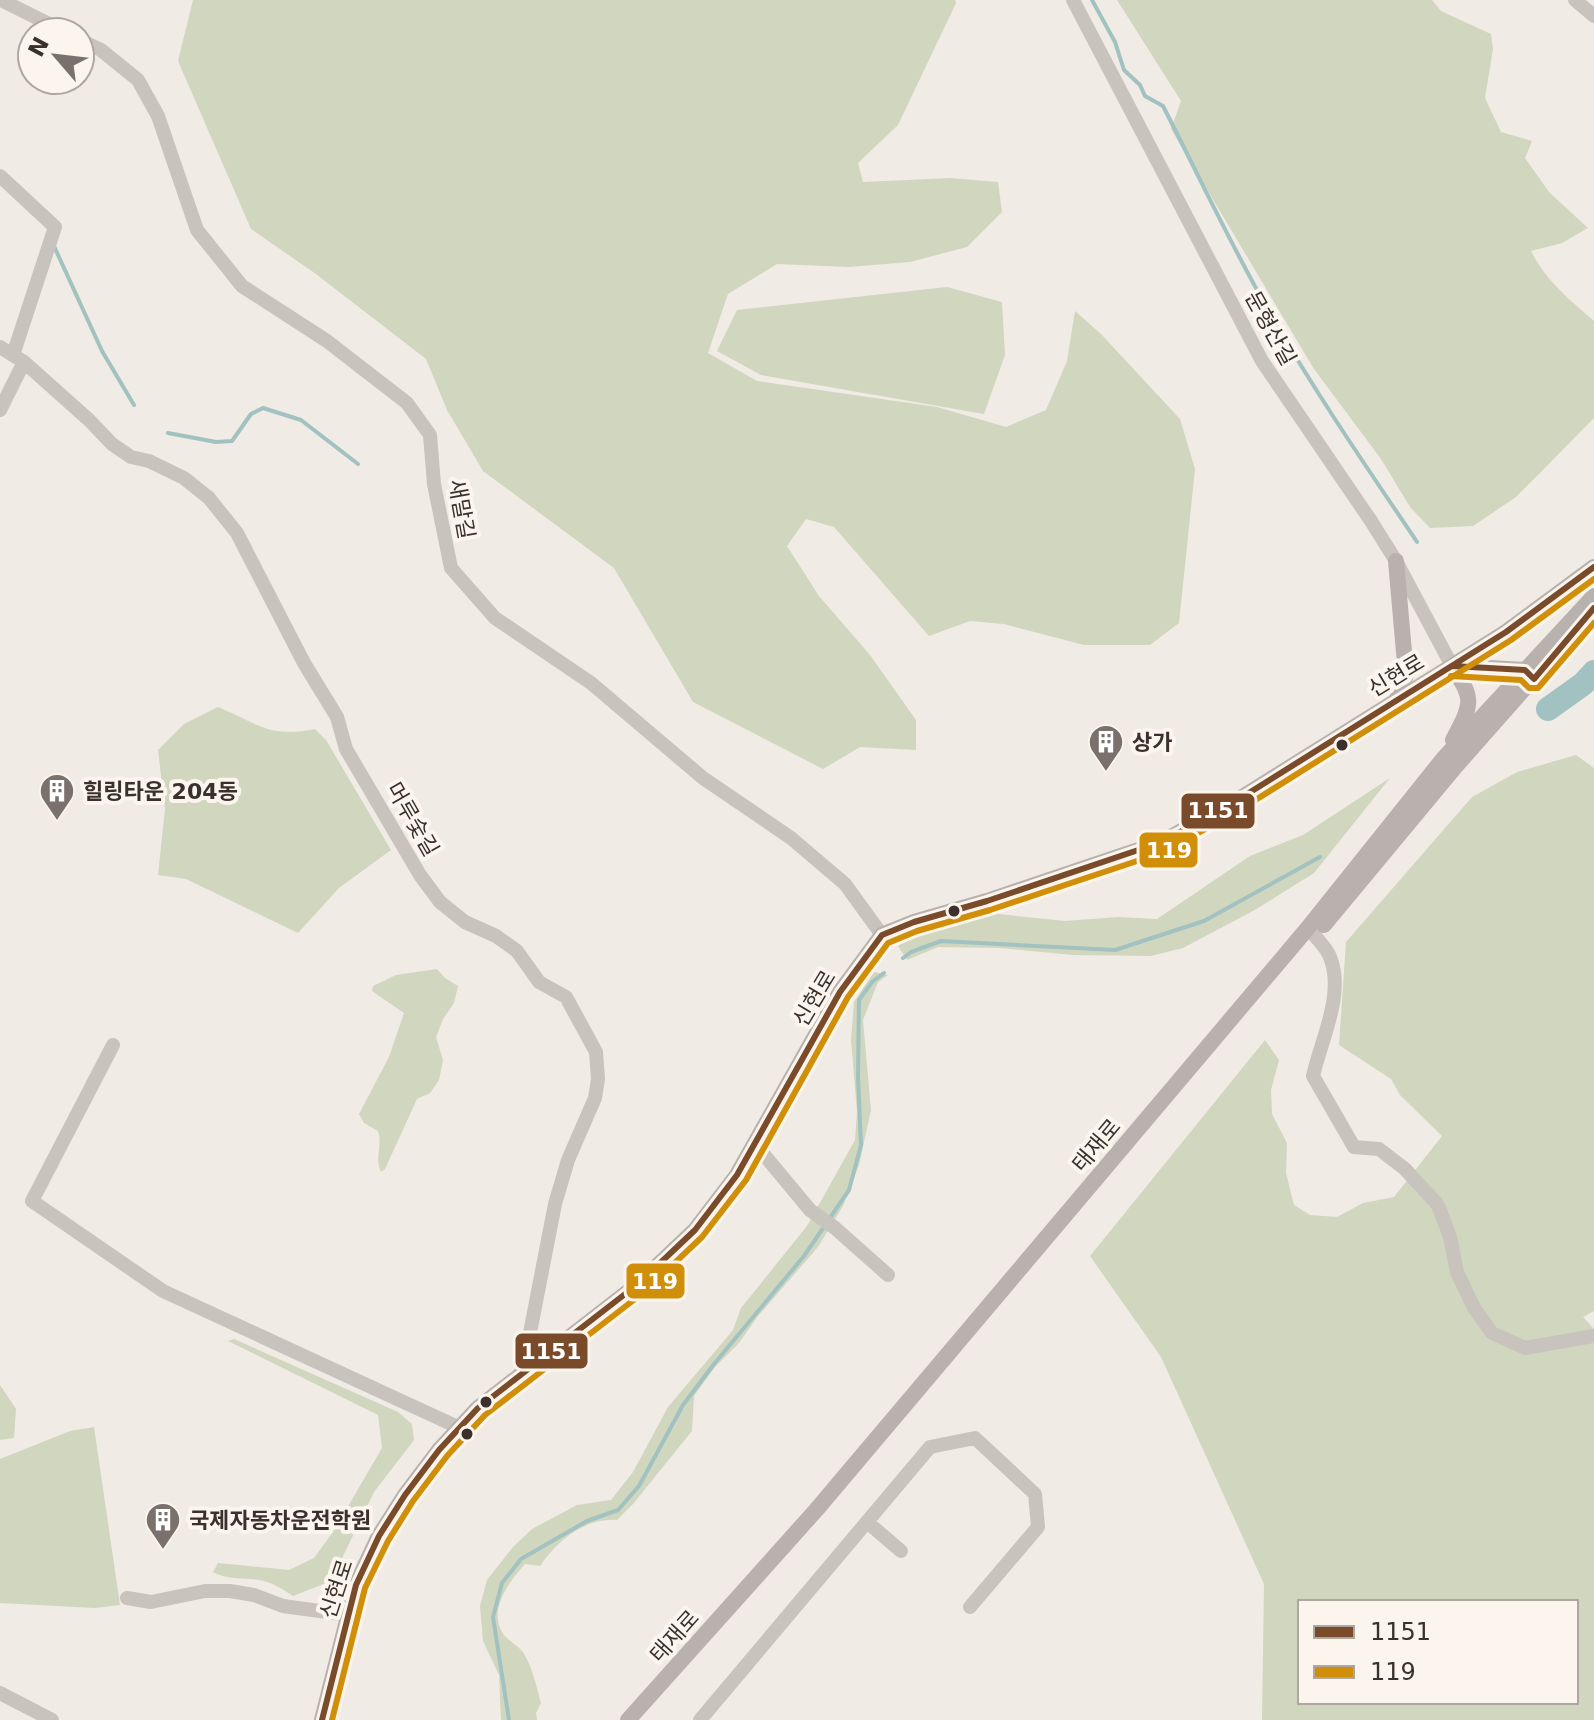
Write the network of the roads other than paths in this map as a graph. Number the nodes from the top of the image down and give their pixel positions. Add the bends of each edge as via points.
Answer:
1 (1, 0) edge
2 (1073, 0) edge
3 (1575, 0) edge
4 (33, 16) edge
5 (1594, 16) edge
6 (96, 48) edge
7 (0, 176) edge
8 (12, 355) edge
9 (0, 410) edge
10 (1396, 561) junction
11 (1594, 567) edge
12 (1594, 596) edge
13 (1594, 608) edge
14 (1452, 666) junction
15 (1530, 674) junction
16 (1396, 701) junction
17 (1443, 759) junction
18 (882, 935) junction
19 (1315, 936) junction
20 (113, 1045) dead end
21 (755, 1144) junction
22 (888, 1275) dead end
23 (1594, 1336) edge
24 (522, 1374) junction
25 (460, 1428) junction
26 (867, 1522) junction
27 (901, 1551) dead end
28 (127, 1598) dead end
29 (970, 1607) dead end
30 (349, 1615) junction
31 (0, 1693) edge
32 (52, 1720) edge
33 (322, 1720) edge
34 (628, 1720) edge
35 (640, 1720) edge
36 (700, 1720) edge

1 - 4 street
2 - 10 street, 문형산길 via 1262,361
3 - 5 street
6 - 18 street, 새말길 via 138,80 158,116 197,230 242,286 396,394 430,435 451,568 495,618 591,683 703,778 791,838 845,884
7 - 8 street via 55,227
8 - 9 street
8 - 24 street, 머루숯길 via 112,444 184,478 209,498 237,533 337,717 346,749 420,875 440,902 517,951 539,982 566,997 596,1052 595,1098 568,1160 551,1220
10 - 14 street, 문형산길
10 - 16 main road via 1406,675
11 - 14 main road, 신현로
12 - 15 main road, 태재로
13 - 15 main road, 태재로
14 - 15 main road
14 - 16 main road, 신현로
14 - 17 main road via 1470,693 1468,712
15 - 17 main road, 태재로
15 - 19 main road, 태재로
16 - 18 main road, 신현로 via 1162,842
17 - 34 main road, 태재로 via 1307,929 848,1473
18 - 21 main road, 신현로 via 840,992
19 - 23 street via 1330,955 1334,974 1333,1005 1313,1076 1354,1147 1379,1149 1438,1205 1457,1272 1492,1333 1525,1348
19 - 35 main road, 태재로 via 823,1514
20 - 25 street via 32,1201 163,1291
21 - 22 street via 810,1210
21 - 24 main road, 신현로 via 695,1230 638,1284
24 - 25 main road, 신현로
25 - 30 main road, 신현로 via 430,1461 379,1536 356,1585
26 - 27 street
26 - 29 street via 930,1447 975,1438 1035,1494 1038,1527
26 - 36 street
28 - 30 street via 151,1602 230,1591 283,1606
30 - 33 main road, 신현로
31 - 32 street

